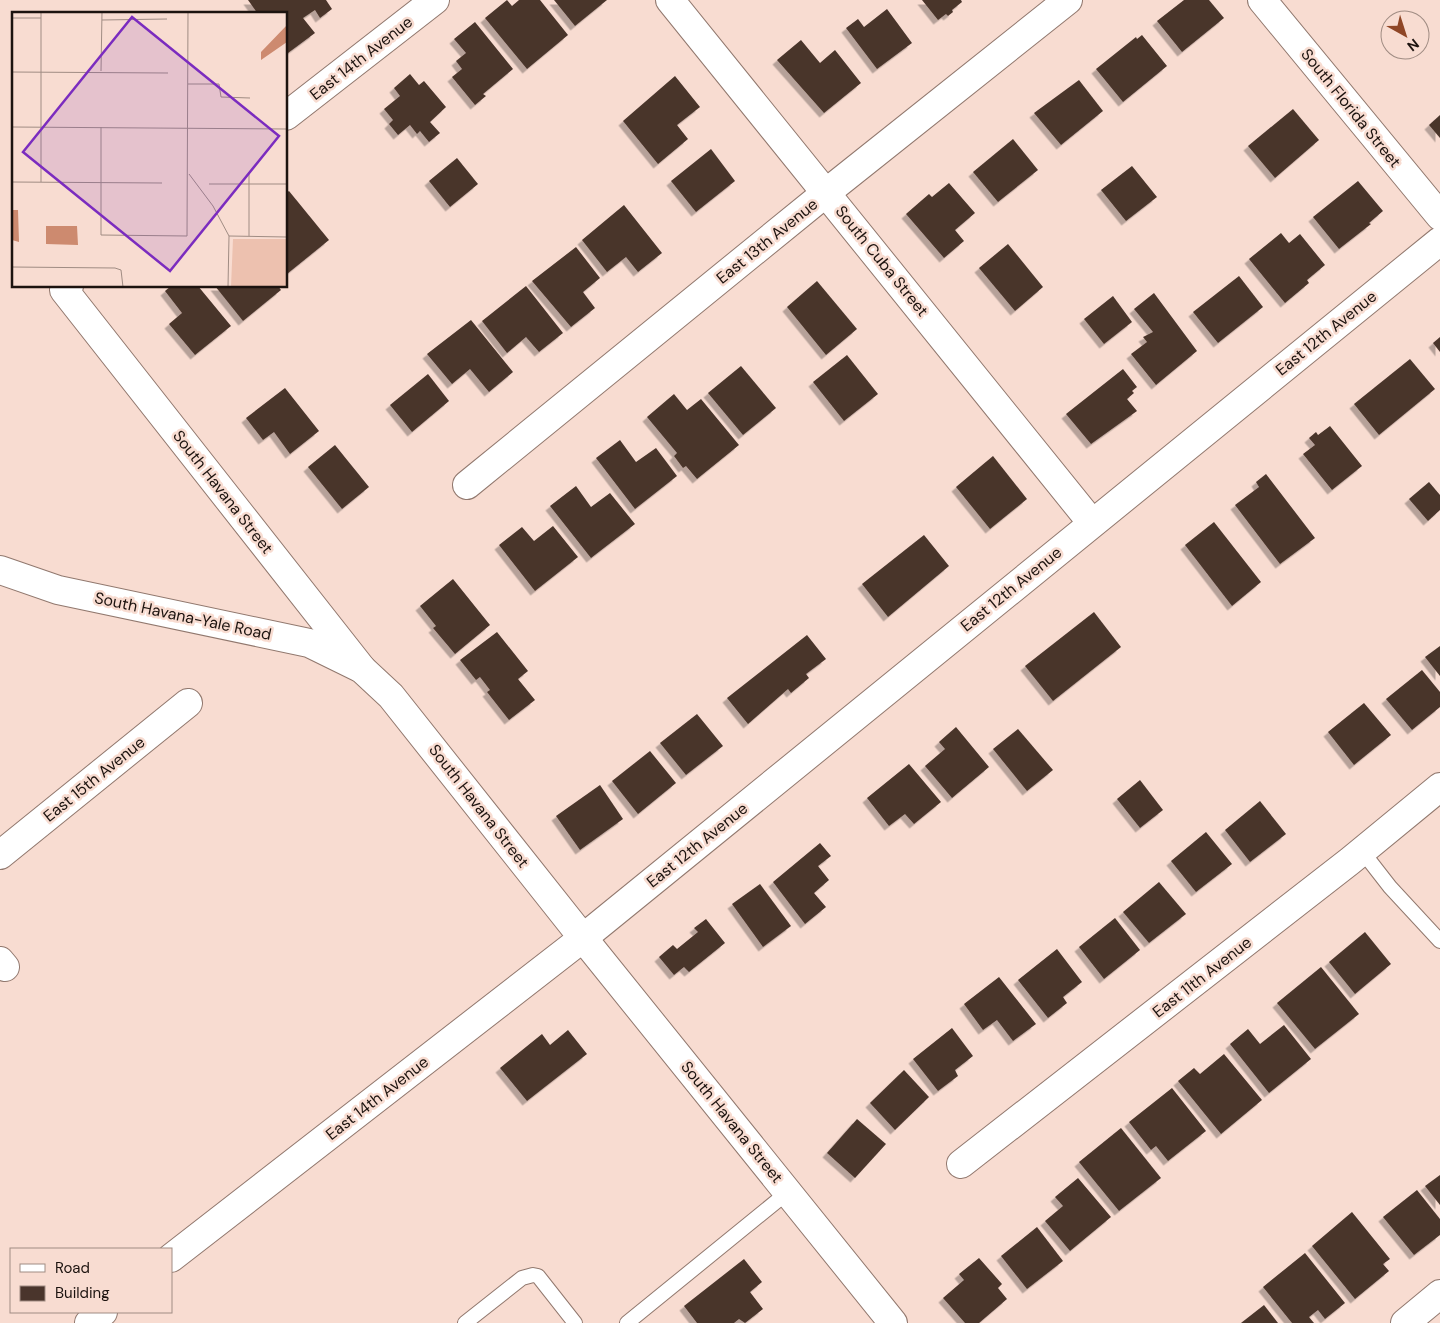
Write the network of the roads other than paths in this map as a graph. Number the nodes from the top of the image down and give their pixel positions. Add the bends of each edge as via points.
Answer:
1 (435, 0) edge
2 (670, 0) edge
3 (1068, 0) edge
4 (1262, 0) edge
5 (288, 114) edge
6 (827, 192) junction
7 (1440, 216) edge
8 (1440, 241) edge
9 (66, 288) edge
10 (467, 485) dead end
11 (1092, 523) junction
12 (0, 570) edge
13 (362, 669) junction
14 (188, 703) dead end
15 (1440, 787) edge
16 (1362, 851) junction
17 (0, 855) edge
18 (583, 938) junction
19 (1440, 941) edge
20 (961, 1164) dead end
21 (788, 1192) junction
22 (172, 1257) edge
23 (1440, 1294) edge
24 (102, 1313) edge
25 (89, 1323) edge
26 (465, 1323) edge
27 (575, 1323) edge
28 (627, 1323) edge
29 (894, 1323) edge
30 (1405, 1323) edge

1 - 5 street, East 14th Avenue
2 - 6 street, South Cuba Street
3 - 6 street, East 13th Avenue
4 - 7 street, South Florida Street
6 - 10 street, East 13th Avenue
6 - 11 street, South Cuba Street
8 - 11 street, East 12th Avenue
9 - 13 street, South Havana Street
11 - 18 street, East 12th Avenue
12 - 13 street, South Havana-Yale Road via 58,590 309,642
13 - 18 street, South Havana Street via 391,696
14 - 17 street, East 15th Avenue
15 - 16 street, East 11th Avenue
16 - 19 lane
16 - 20 street, East 11th Avenue
18 - 21 street, South Havana Street
18 - 22 street, East 14th Avenue
21 - 28 lane
21 - 29 street, South Havana Street
23 - 30 street
24 - 25 street
26 - 27 lane via 522,1278 534,1275

